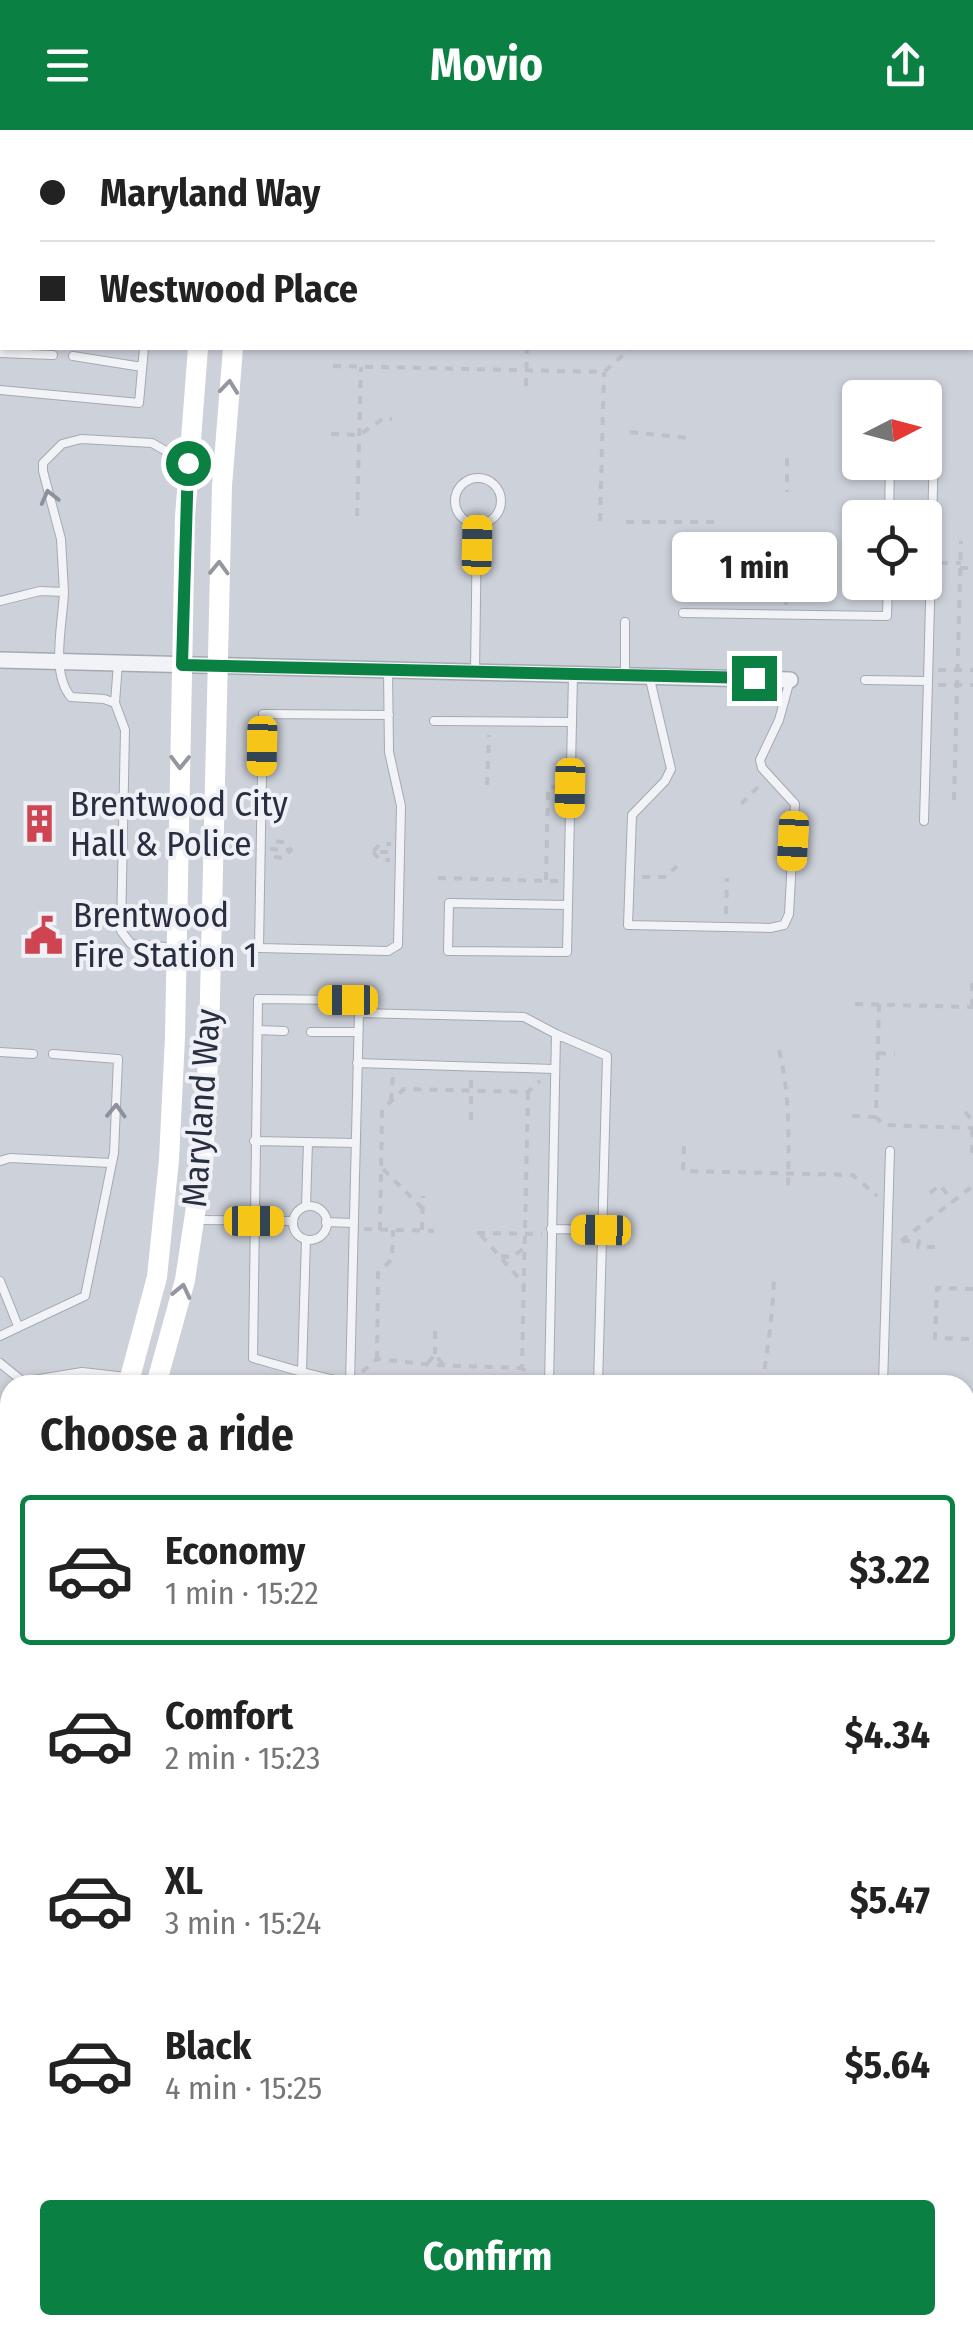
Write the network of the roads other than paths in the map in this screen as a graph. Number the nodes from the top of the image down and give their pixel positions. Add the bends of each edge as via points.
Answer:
1 (144, 350) edge
2 (198, 350) edge
3 (234, 350) edge
4 (0, 353) edge
5 (53, 355) dead end
6 (73, 356) dead end
7 (142, 368) junction
8 (0, 390) edge
9 (188, 463) junction
10 (934, 480) edge
11 (478, 524) junction
12 (64, 592) junction
13 (887, 600) edge
14 (0, 601) edge
15 (683, 613) dead end
16 (625, 622) dead end
17 (0, 660) edge
18 (60, 661) junction
19 (118, 663) junction
20 (182, 665) junction
21 (217, 666) junction
22 (388, 670) junction
23 (475, 672) junction
24 (573, 675) junction
25 (625, 675) junction
26 (650, 675) junction
27 (790, 680) joint
28 (865, 680) dead end
29 (928, 683) junction
30 (115, 703) junction
31 (389, 715) junction
32 (434, 721) dead end
33 (572, 722) junction
34 (924, 820) dead end
35 (568, 905) junction
36 (176, 948) junction
37 (210, 978) junction
38 (359, 1013) junction
39 (258, 1030) junction
40 (284, 1031) dead end
41 (311, 1032) dead end
42 (358, 1032) junction
43 (556, 1034) junction
44 (0, 1052) edge
45 (33, 1054) dead end
46 (53, 1054) dead end
47 (358, 1063) junction
48 (554, 1069) junction
49 (254, 1141) junction
50 (308, 1142) junction
51 (356, 1143) junction
52 (890, 1150) dead end
53 (0, 1161) edge
54 (111, 1163) junction
55 (306, 1206) junction
56 (194, 1220) junction
57 (254, 1221) junction
58 (293, 1221) junction
59 (326, 1222) junction
60 (354, 1226) junction
61 (601, 1230) junction
62 (551, 1232) junction
63 (306, 1240) junction
64 (0, 1281) edge
65 (18, 1326) junction
66 (0, 1336) edge
67 (302, 1371) junction
68 (68, 1375) edge
69 (98, 1375) edge
70 (142, 1375) edge
71 (144, 1375) edge
72 (317, 1375) edge
73 (350, 1375) edge
74 (549, 1375) edge
75 (598, 1375) edge
76 (883, 1375) edge

1 - 7 lane
2 - 9 main road, Maryland Way
21 -> 3 main road, Maryland Way
4 - 5 lane
6 - 7 lane
7 - 8 lane via 139,403
12 -> 9 lane via 61,540 43,471 50,454 70,440 124,440 162,446
9 - 20 main road, Maryland Way
10 - 29 lane
11 - 11 lane via 493,518 501,502 482,478 464,483 455,502 460,516
11 - 23 lane
12 - 14 lane
12 - 18 lane
13 - 15 lane via 887,616
16 - 25 lane
17 - 18 street
18 - 19 street
18 - 30 lane via 62,688 71,697
19 - 20 street
19 - 30 lane
20 - 21 street
20 -> 36 main road, Maryland Way
21 - 22 street
21 - 37 main road, Maryland Way
22 - 23 street
22 - 31 lane
23 - 24 street
24 - 25 street
24 - 33 lane
25 - 26 street
26 - 27 street
26 - 27 lane via 671,769 632,815 628,926 784,925 794,804 762,768 760,754
28 - 29 lane
29 - 34 lane
30 - 36 lane via 125,730 121,931 132,944
31 - 31 lane via 401,806 396,948 259,948 263,714
32 - 33 lane
33 - 35 lane
35 - 35 lane via 567,952 448,950 449,904
36 - 37 main road
36 - 70 main road, Maryland Way via 169,1160
37 - 56 main road, Maryland Way via 203,1161
38 - 39 lane via 348,1000 258,999
38 - 42 lane
38 - 43 lane via 500,1015
39 - 40 lane
39 - 49 lane
41 - 42 lane
42 - 47 lane
43 - 48 lane
43 - 61 lane via 608,1056
44 - 45 lane
54 -> 46 lane via 118,1059
47 - 48 lane
47 - 51 lane
48 - 62 lane
49 - 50 lane
49 - 57 lane
50 - 51 lane
50 - 55 lane
51 - 60 lane
52 - 76 lane
53 - 54 lane
54 - 65 lane via 85,1296
55 - 58 lane
55 - 59 lane via 321,1210
56 - 57 lane
71 -> 56 main road, Maryland Way via 184,1280
57 - 58 lane
57 - 67 lane via 254,1358
58 - 63 lane
59 - 60 lane
59 - 63 lane via 319,1237
60 - 73 lane
61 - 62 lane
61 - 75 lane
62 - 74 lane
63 - 67 lane
64 - 65 lane
65 - 66 lane
67 - 72 lane
68 - 69 lane

